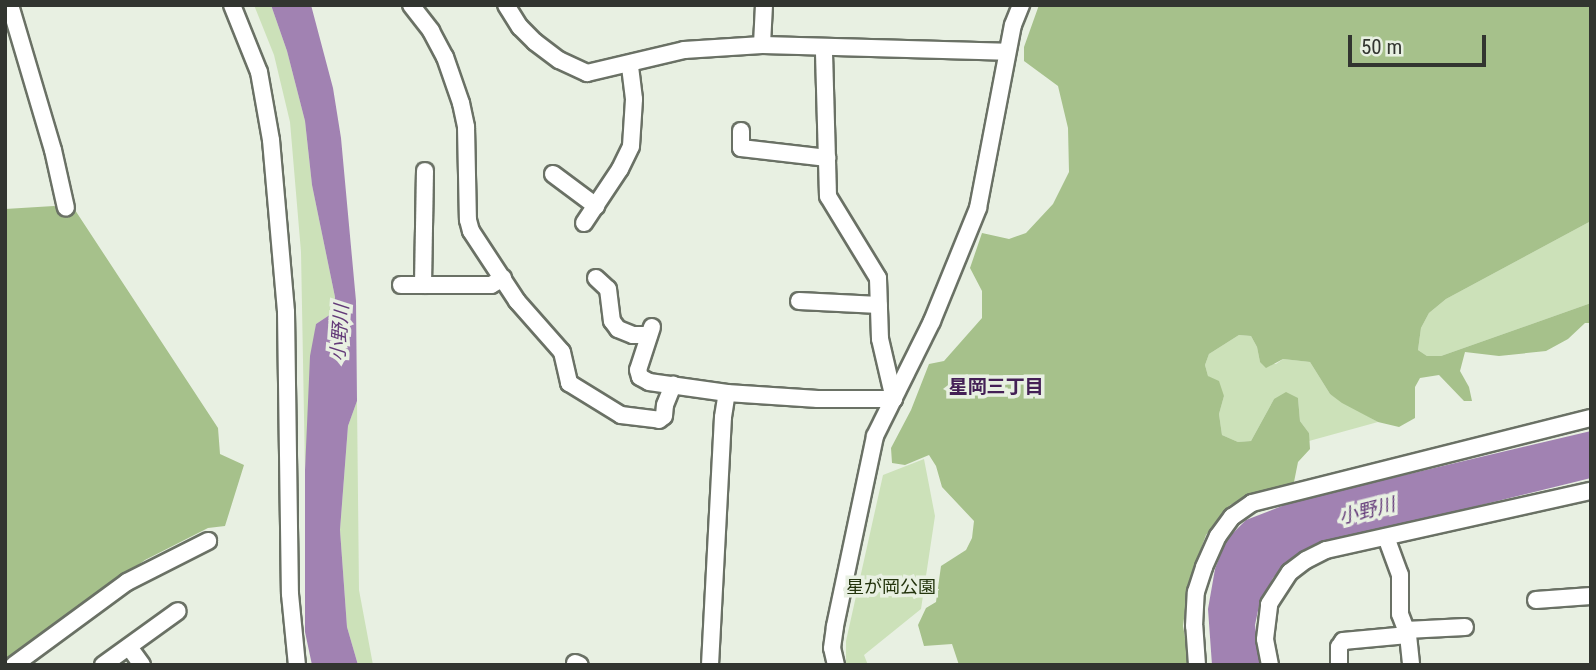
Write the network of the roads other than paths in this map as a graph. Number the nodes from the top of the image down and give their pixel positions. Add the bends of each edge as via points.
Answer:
1 (10, 5) edge
2 (232, 5) edge
3 (411, 5) edge
4 (506, 5) edge
5 (764, 5) edge
6 (1021, 5) edge
7 (762, 45) junction
8 (824, 49) junction
9 (1007, 52) junction
10 (630, 64) junction
11 (741, 131) dead end
12 (827, 158) junction
13 (425, 171) dead end
14 (560, 174) dead end
15 (596, 206) junction
16 (66, 208) dead end
17 (584, 223) dead end
18 (503, 278) junction
19 (401, 285) dead end
20 (423, 285) junction
21 (608, 285) dead end
22 (799, 301) dead end
23 (879, 305) junction
24 (673, 385) junction
25 (727, 393) junction
26 (894, 399) junction
27 (1591, 418) edge
28 (1591, 491) edge
29 (1386, 537) junction
30 (208, 541) dead end
31 (1591, 596) edge
32 (1536, 600) dead end
33 (178, 611) dead end
34 (1465, 627) dead end
35 (1407, 632) junction
36 (129, 647) junction
37 (14, 665) edge
38 (103, 665) edge
39 (142, 665) edge
40 (297, 665) edge
41 (710, 665) edge
42 (836, 665) edge
43 (1197, 665) edge
44 (1270, 665) edge
45 (1339, 665) edge
46 (1410, 665) edge

1 - 16 street via 54,150
2 - 40 street via 259,72 271,140 286,312 290,594
3 - 18 street via 445,57 461,103 469,169 468,220
4 - 10 street via 535,41 577,71
5 - 7 street
6 - 9 street
7 - 8 street
7 - 10 street via 684,51
8 - 9 street
8 - 12 street
9 - 26 street via 978,208
10 - 15 street via 640,138
11 - 12 street via 741,148
12 - 23 street via 828,196 878,278
13 - 20 street via 418,188
14 - 15 street
15 - 17 street
18 - 20 street via 491,285
18 - 24 street via 562,352 569,383 621,415 659,420
19 - 20 street
21 - 24 street via 612,321 618,329 633,335 651,331 639,363 640,377
22 - 23 street
23 - 26 street via 880,339
24 - 25 street
25 - 26 street
25 - 41 street
26 - 42 street via 875,436 867,472 835,626 832,648
27 - 43 street via 1252,503 1232,517 1217,536 1204,567 1196,592
28 - 29 street
29 - 35 street via 1400,575 1400,614
29 - 44 street via 1326,550 1290,572 1269,604 1265,639
30 - 37 street via 127,582
31 - 32 street
33 - 36 street
34 - 35 street
35 - 45 street via 1343,641
35 - 46 street
36 - 38 street
36 - 39 street

